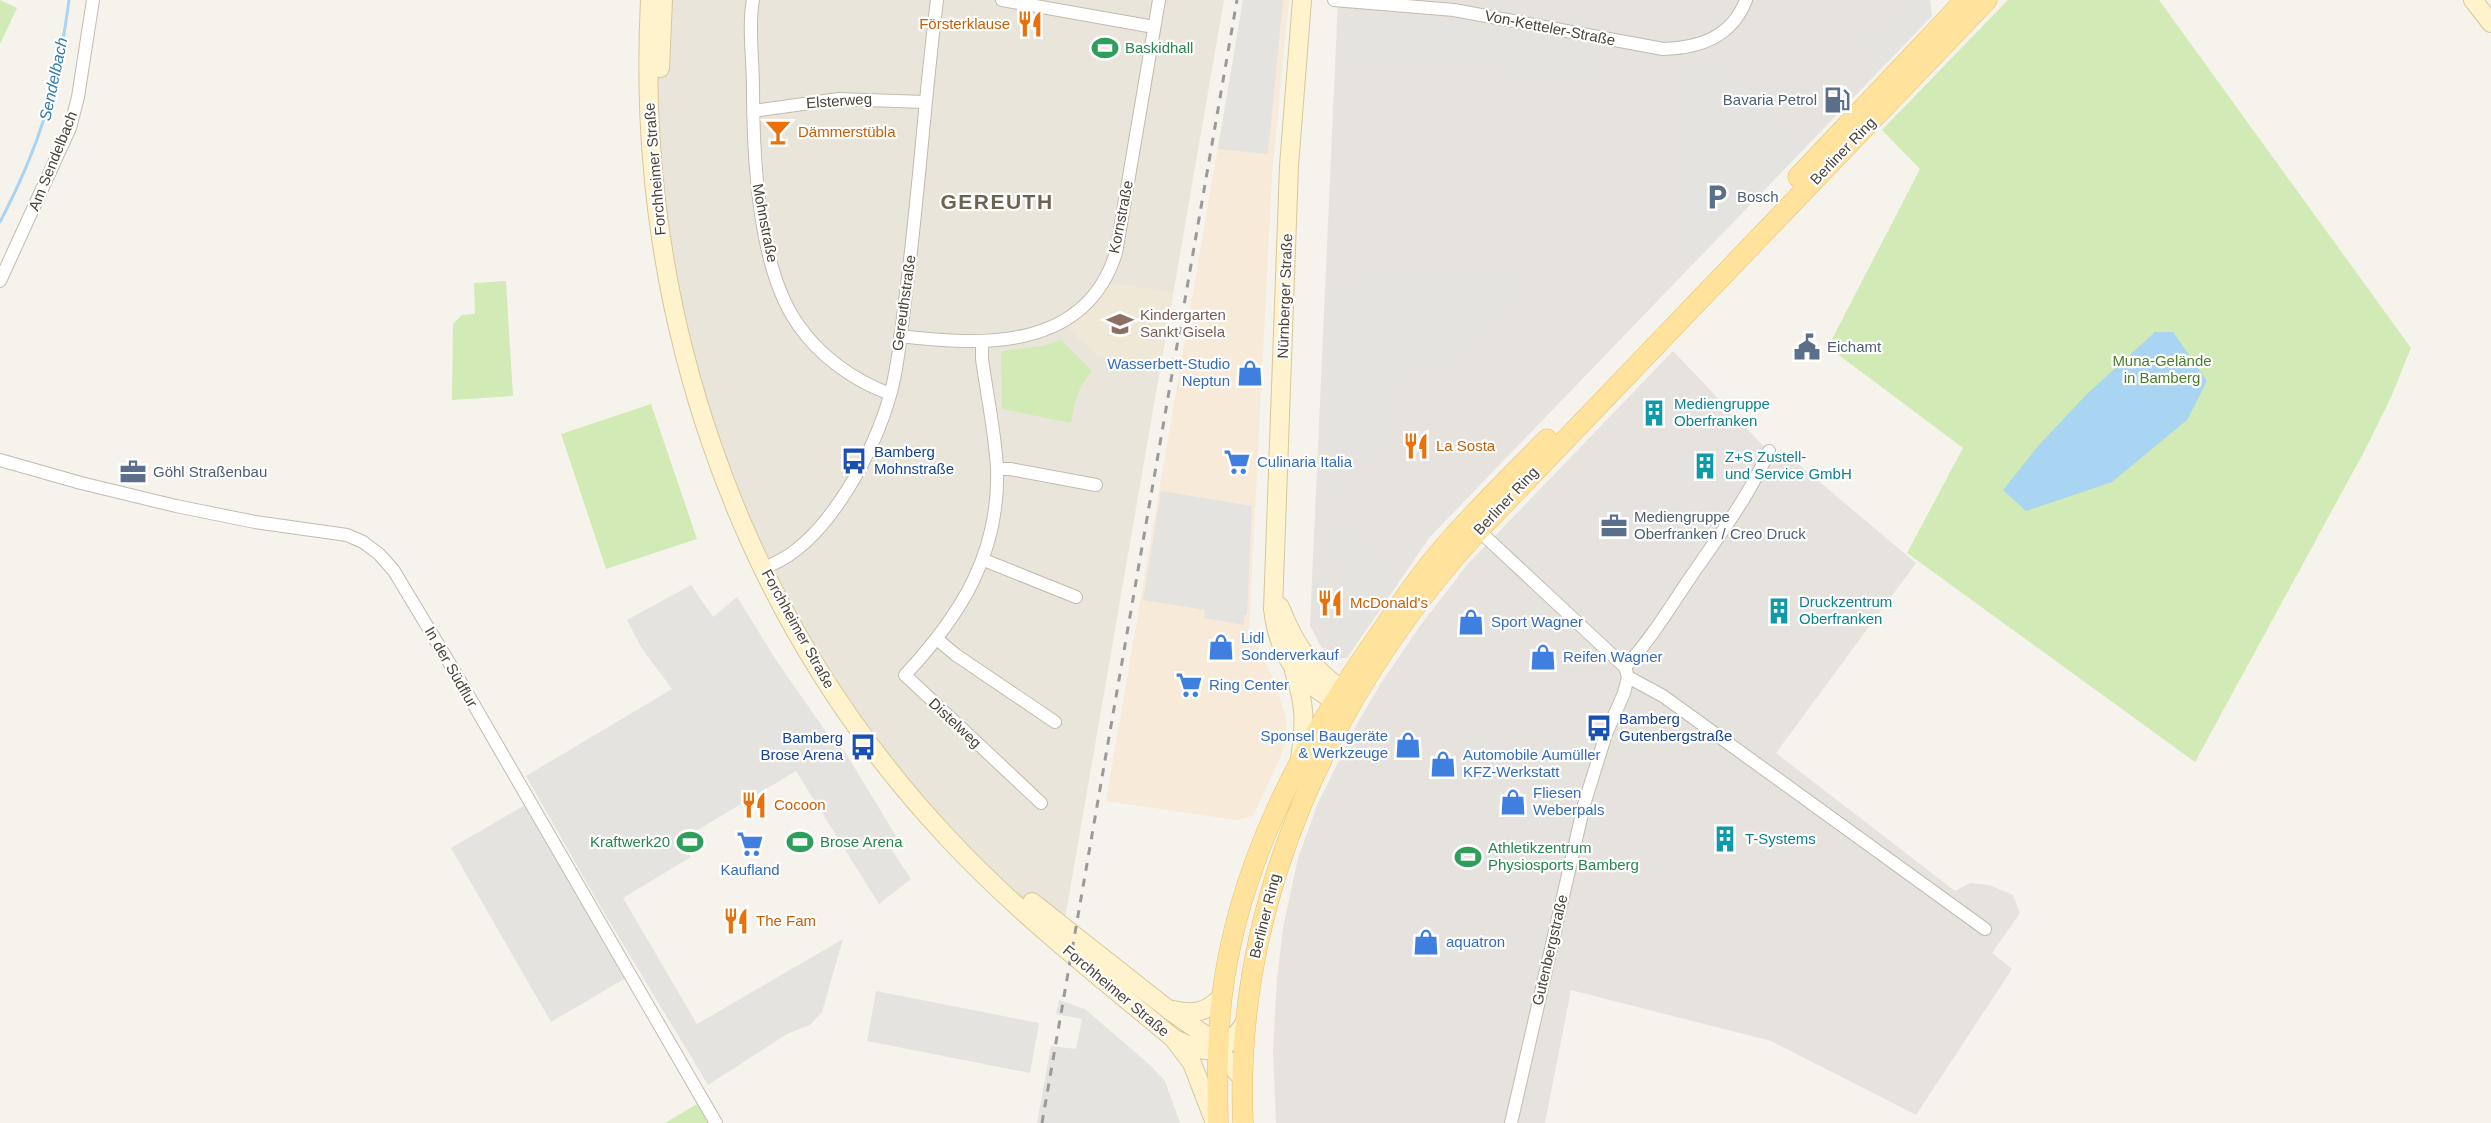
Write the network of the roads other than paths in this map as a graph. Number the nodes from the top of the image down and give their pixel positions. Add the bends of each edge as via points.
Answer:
1 (93, 0) edge
2 (650, 0) edge
3 (663, 0) edge
4 (753, 0) edge
5 (937, 0) edge
6 (1002, 0) edge
7 (1159, 0) edge
8 (1302, 0) edge
9 (1334, 0) edge
10 (1746, 0) edge
11 (1951, 0) edge
12 (1965, 0) edge
13 (1987, 0) edge
14 (2473, 0) edge
15 (2491, 23) edge
16 (1942, 25) junction
17 (1154, 27) junction
18 (925, 102) junction
19 (753, 111) junction
20 (0, 281) edge
21 (900, 336) junction
22 (982, 341) junction
23 (890, 394) junction
24 (1769, 451) dead end
25 (0, 460) edge
26 (997, 469) junction
27 (1096, 485) dead end
28 (1473, 525) junction
29 (984, 560) junction
30 (772, 564) junction
31 (1274, 592) junction
32 (1076, 597) dead end
33 (938, 640) junction
34 (1294, 670) junction
35 (1626, 672) junction
36 (1344, 700) junction
37 (1054, 722) dead end
38 (1300, 761) junction
39 (1041, 803) dead end
40 (1984, 928) dead end
41 (1222, 996) junction
42 (1169, 1010) junction
43 (1245, 1023) junction
44 (1173, 1038) junction
45 (1219, 1048) junction
46 (1241, 1077) junction
47 (716, 1123) edge
48 (1216, 1123) edge
49 (1243, 1123) edge
50 (1511, 1123) edge

1 - 20 street, Am Sendelbach via 70,128
2 - 44 street, Forchheimer Straße via 647,53 656,207 676,323 705,428 731,499 776,593 841,705 943,833 993,884
3 - 30 street, Forchheimer Straße via 659,52 662,167 678,284 694,354 728,459
4 - 19 street, Mohnstraße
5 - 18 street, Gereuthstraße
6 - 17 street
7 - 17 street, Kornstraße
8 - 31 street, Nürnberger Straße via 1289,166
9 - 10 street, Von-Ketteler-Straße via 1454,10 1663,49 1687,49 1707,42 1737,18
11 - 16 main road
12 - 16 main road, Berliner Ring
13 - 28 main road, Berliner Ring
14 - 15 street
16 - 28 main road, Berliner Ring
17 - 22 street, Kornstraße via 1116,253 1108,275 1075,314 1055,326 1025,336
18 - 19 street, Elsterweg via 839,99
18 - 21 street, Gereuthstraße
19 - 23 street, Mohnstraße via 758,191 772,265 783,297 795,321 829,359
21 - 22 street, Kornstraße
21 - 23 street, Gereuthstraße
22 - 26 street, Distelweg
23 - 30 street, Gereuthstraße via 862,466 841,499 798,547
24 - 35 street, Gutenbergstraße via 1742,505
25 - 47 street, In der Südflur via 176,506 347,535 379,554 394,571
26 - 27 street
26 - 29 street, Distelweg via 993,522
28 - 35 street
28 - 36 main road, Berliner Ring
29 - 32 street
29 - 33 street, Distelweg via 964,601
30 - 42 street, Forchheimer Straße via 852,700 890,753 951,825 1038,908
31 - 34 street, Nürnberger Straße via 1275,627
31 - 36 street, Nürnberger Straße via 1298,647
33 - 37 street
33 - 39 street, Distelweg via 905,675
34 - 36 street, Nürnberger Straße
34 - 38 street via 1304,704
35 - 40 street
35 - 50 street, Gutenbergstraße via 1624,693 1606,734 1584,805
36 - 38 main road, Berliner Ring
36 - 43 main road, Berliner Ring via 1278,866 1257,947
38 - 41 main road, Berliner Ring via 1255,860 1242,900
41 - 42 street via 1198,1013
41 - 45 main road, Berliner Ring
42 - 45 street, Forchheimer Straße
43 - 45 street via 1233,1039
43 - 46 main road, Berliner Ring
44 - 45 street via 1202,1051
44 - 48 street, Forchheimer Straße via 1192,1063
45 - 46 street, Forchheimer Straße
45 - 48 main road, Berliner Ring
46 - 49 main road, Berliner Ring

